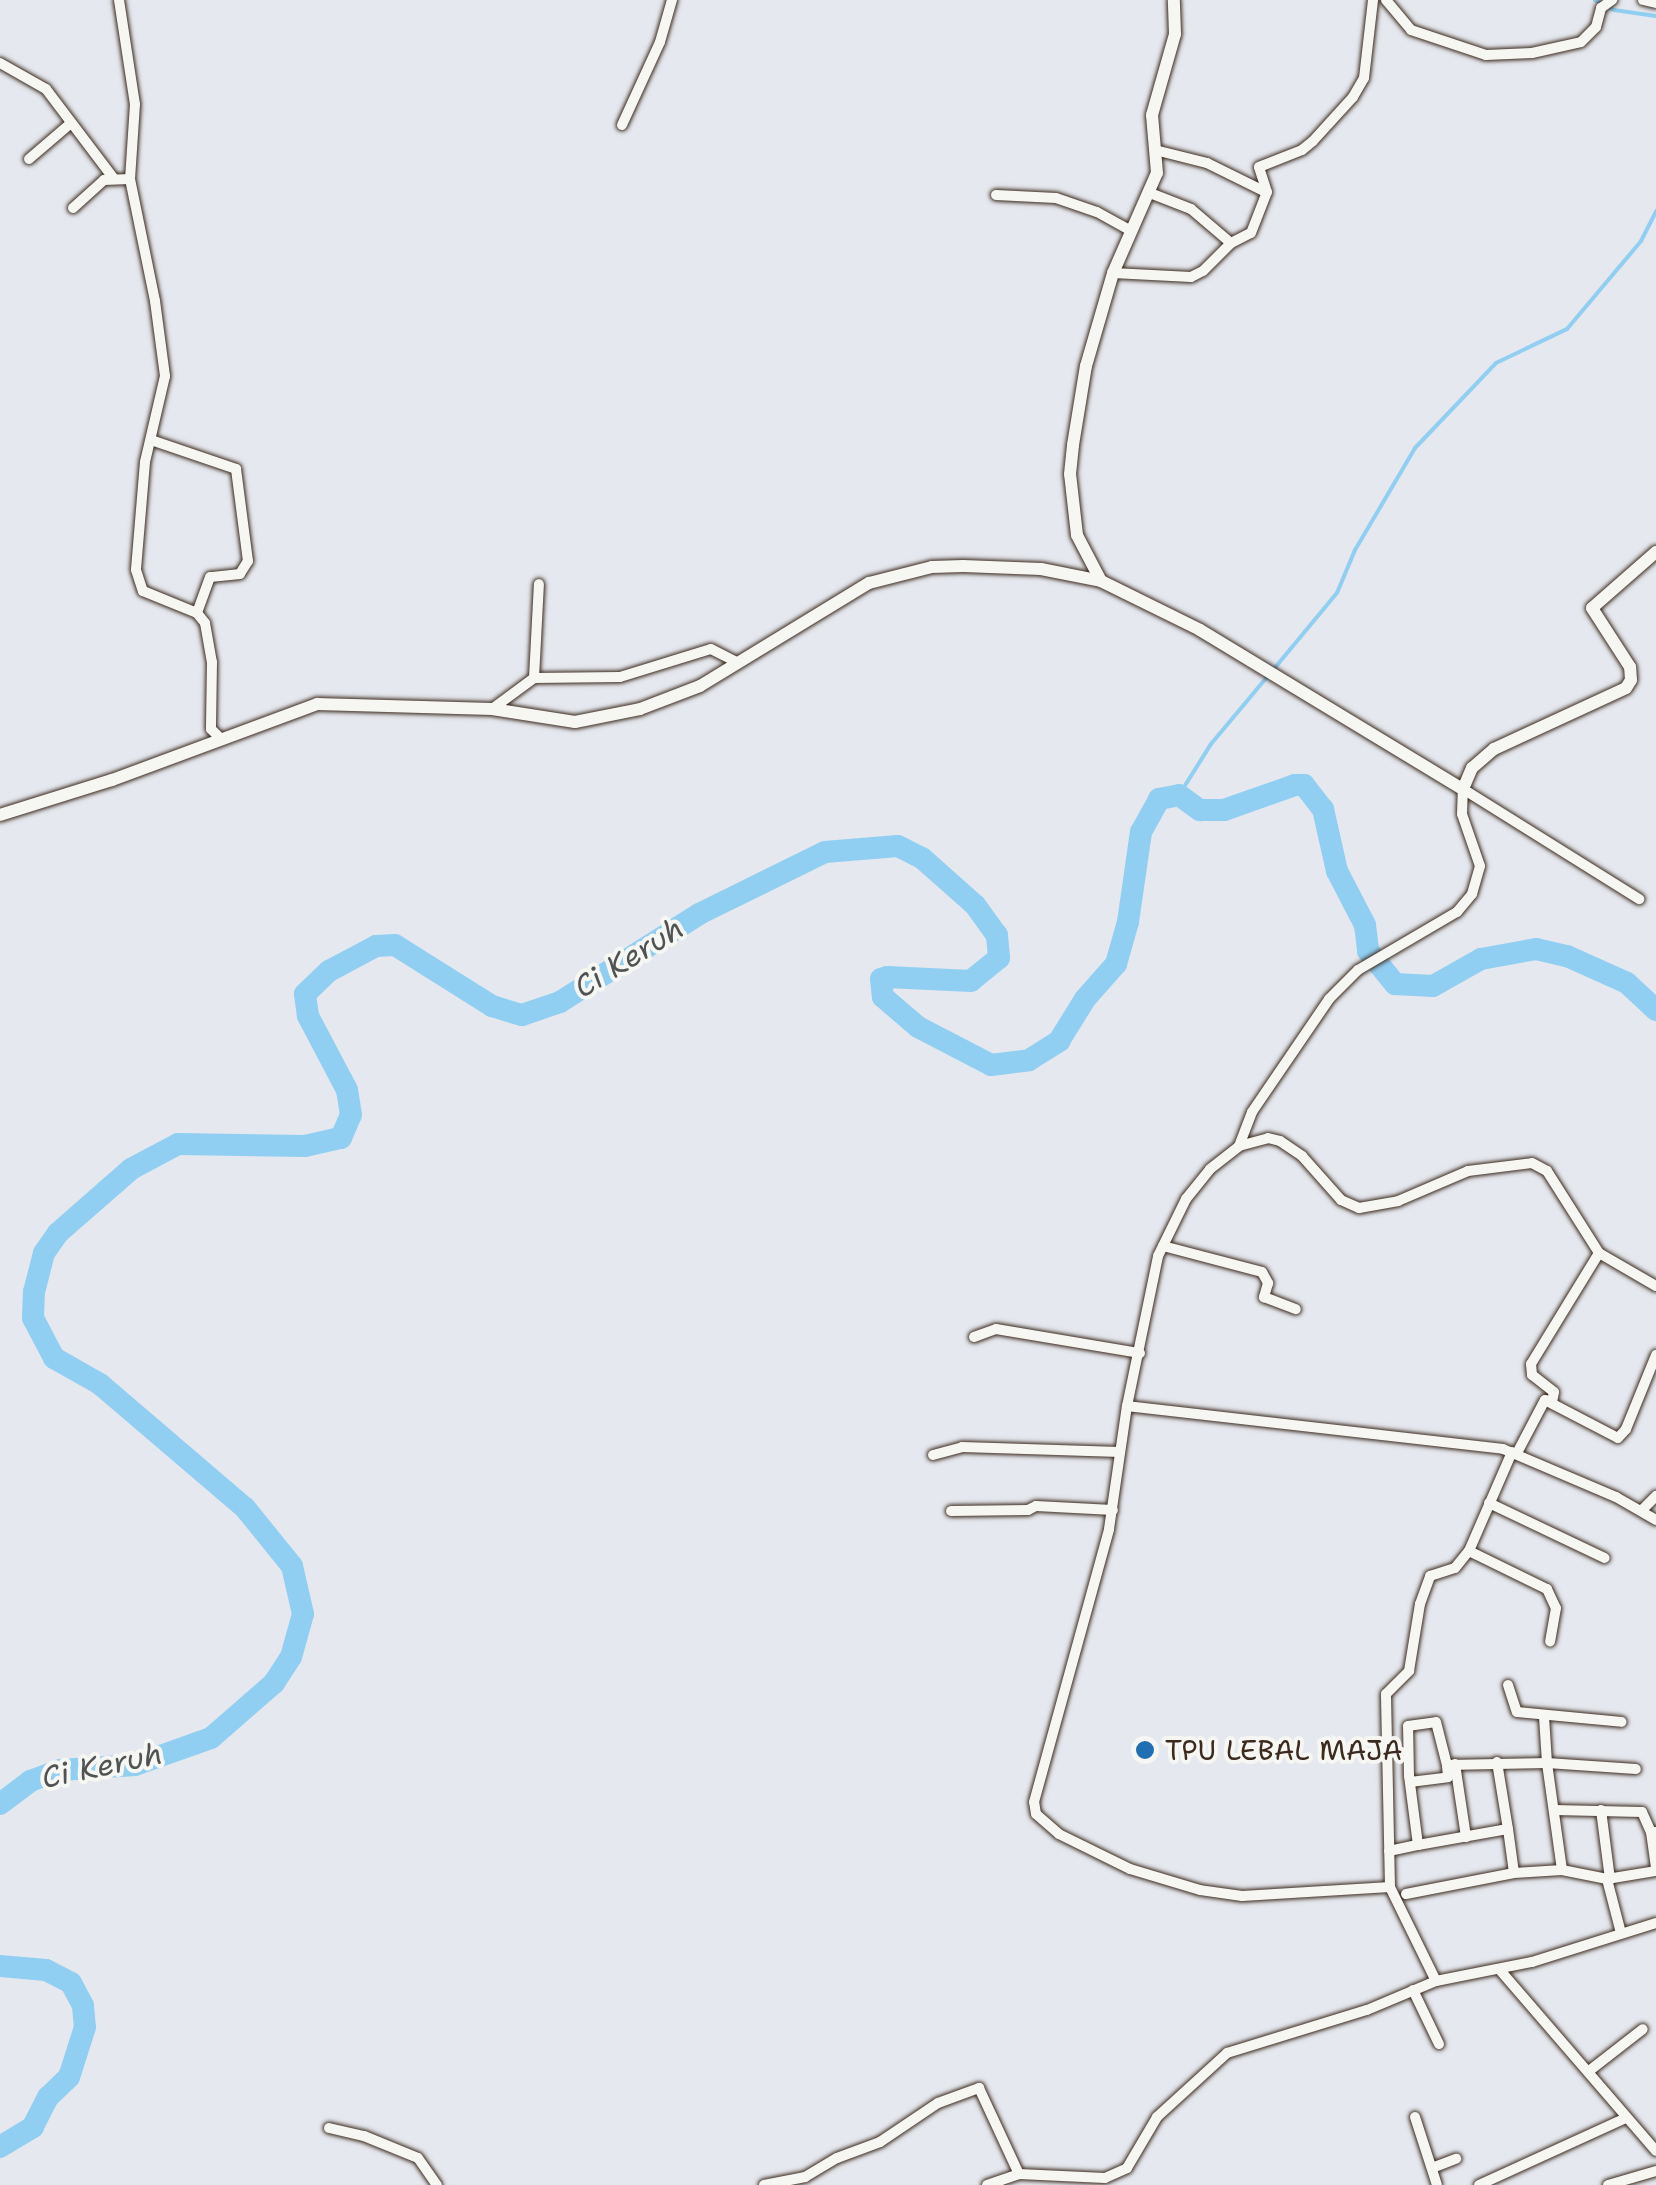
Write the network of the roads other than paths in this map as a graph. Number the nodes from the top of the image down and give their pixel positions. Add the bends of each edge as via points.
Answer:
1 (119, 0) edge
2 (672, 0) edge
3 (1174, 0) edge
4 (1373, 0) edge
5 (1386, 0) edge
6 (1612, 0) edge
7 (1644, 0) edge
8 (1656, 4) edge
9 (0, 63) edge
10 (70, 123) junction
11 (622, 125) dead end
12 (1155, 150) junction
13 (29, 159) dead end
14 (114, 179) junction
15 (130, 179) junction
16 (1267, 192) junction
17 (1150, 194) junction
18 (996, 195) dead end
19 (73, 208) dead end
20 (1130, 230) junction
21 (1231, 243) junction
22 (1113, 273) junction
23 (151, 440) junction
24 (1656, 552) edge
25 (1100, 580) junction
26 (539, 584) dead end
27 (196, 613) junction
28 (737, 662) junction
29 (534, 678) junction
30 (492, 709) junction
31 (221, 739) junction
32 (1463, 789) junction
33 (0, 815) edge
34 (1638, 898) dead end
35 (1239, 1146) junction
36 (1163, 1246) junction
37 (1599, 1254) junction
38 (1656, 1286) edge
39 (1296, 1308) dead end
40 (974, 1337) dead end
41 (1140, 1353) junction
42 (1656, 1355) edge
43 (1552, 1402) junction
44 (1127, 1406) junction
45 (1120, 1452) junction
46 (1515, 1452) junction
47 (933, 1456) dead end
48 (1656, 1496) edge
49 (1489, 1503) junction
50 (951, 1510) dead end
51 (1113, 1510) junction
52 (1642, 1510) junction
53 (1656, 1520) edge
54 (1469, 1551) junction
55 (1604, 1558) dead end
56 (1550, 1641) dead end
57 (1508, 1685) dead end
58 (1544, 1716) junction
59 (1622, 1722) dead end
60 (1497, 1762) junction
61 (1547, 1762) junction
62 (1636, 1770) dead end
63 (1452, 1771) junction
64 (1410, 1782) junction
65 (1554, 1810) junction
66 (1601, 1810) junction
67 (1508, 1829) junction
68 (1653, 1832) edge
69 (1466, 1838) junction
70 (1418, 1846) junction
71 (1389, 1851) junction
72 (1656, 1869) edge
73 (1562, 1870) junction
74 (1514, 1873) junction
75 (1609, 1879) junction
76 (1390, 1888) junction
77 (1406, 1894) dead end
78 (1656, 1923) edge
79 (1621, 1934) junction
80 (1499, 1969) junction
81 (1436, 1981) junction
82 (1414, 1990) junction
83 (1644, 2029) dead end
84 (1439, 2044) dead end
85 (1589, 2071) junction
86 (1415, 2118) dead end
87 (1626, 2118) junction
88 (329, 2128) dead end
89 (1656, 2151) edge
90 (1456, 2159) dead end
91 (1432, 2168) junction
92 (1656, 2171) edge
93 (1020, 2174) junction
94 (1106, 2181) edge
95 (437, 2185) edge
96 (764, 2185) edge
97 (987, 2185) edge
98 (1437, 2185) edge
99 (1479, 2185) edge
100 (1608, 2185) edge

1 - 15 street via 135,104
2 - 11 street
3 - 12 street via 1175,34 1152,115
4 - 16 street via 1364,78 1314,141 1259,167
5 - 6 street via 1411,30 1486,55 1573,44 1596,27 1601,8
7 - 8 street
9 - 10 street via 36,80
10 - 13 street
10 - 14 street
12 - 16 street via 1208,163
12 - 17 street
14 - 15 street
14 - 19 street via 96,185
15 - 23 street via 165,376
16 - 21 street via 1252,233
17 - 20 street
17 - 21 street via 1190,208
18 - 20 street via 1056,198
20 - 22 street
21 - 22 street via 1191,277
22 - 25 street via 1086,366 1070,474 1076,535
23 - 27 street via 138,583 156,599
23 - 27 street via 236,469 248,561 240,574 210,577
24 - 32 street via 1592,605 1631,671 1626,688 1494,749 1472,768
25 - 28 street via 1002,567 906,572 869,584
25 - 32 street via 1200,630
26 - 29 street
27 - 31 street via 209,634 211,729
28 - 29 street via 711,649 620,677
28 - 30 street via 668,701 594,720
29 - 30 street
30 - 31 street via 316,704
31 - 33 street
32 - 34 street
32 - 35 street via 1462,814 1479,881 1457,912 1358,970 1329,999 1262,1098
35 - 36 street via 1186,1199
35 - 37 street via 1280,1141 1341,1200 1359,1208 1398,1201 1468,1171 1532,1163 1547,1172
36 - 39 street via 1262,1272 1268,1283 1264,1296
36 - 41 street
37 - 38 street
37 - 43 street via 1531,1364 1532,1374 1554,1392
40 - 41 street via 996,1329
41 - 44 street
42 - 43 street via 1618,1438
43 - 46 street via 1543,1401
44 - 45 street
44 - 46 street
45 - 47 street via 962,1446
45 - 51 street
46 - 49 street
46 - 52 street
48 - 52 street
49 - 54 street
49 - 55 street
50 - 51 street
51 - 76 street via 1036,1814 1059,1834 1130,1870 1200,1890 1242,1896
52 - 53 street
54 - 56 street via 1547,1589 1556,1608
54 - 71 street via 1455,1568 1430,1576 1409,1671 1386,1694
57 - 58 street via 1517,1712
58 - 59 street
58 - 61 street
60 - 61 street
60 - 63 street
60 - 67 street
61 - 62 street
61 - 65 street
63 - 64 street
63 - 64 street via 1436,1722 1411,1724
63 - 69 street
64 - 70 street
65 - 66 street
65 - 73 street
66 - 68 street via 1642,1812
66 - 75 street
67 - 69 street
67 - 74 street
68 - 72 street
69 - 70 street
70 - 71 street
71 - 76 street
72 - 75 street
73 - 74 street
73 - 75 street
74 - 77 street
75 - 79 street
76 - 81 street
78 - 79 street
79 - 80 street
80 - 81 street
80 - 85 street
81 - 82 street
82 - 84 street
82 - 94 street via 1227,2054 1157,2117 1126,2168
83 - 85 street
85 - 87 street
86 - 91 street
87 - 89 street
87 - 99 street
88 - 95 street via 418,2158
90 - 91 street
91 - 98 street
92 - 100 street
93 - 94 street
93 - 96 street via 979,2088 805,2178
93 - 97 street

